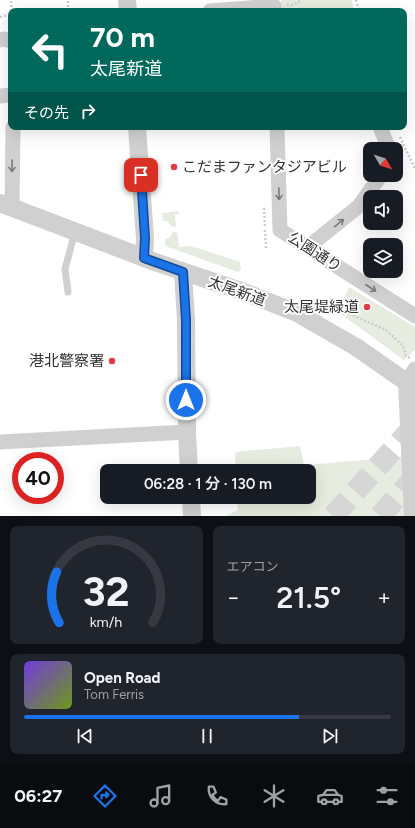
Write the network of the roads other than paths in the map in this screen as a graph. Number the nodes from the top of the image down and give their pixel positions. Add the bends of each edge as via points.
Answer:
1 (277, 5) edge
2 (244, 8) edge
3 (13, 130) edge
4 (137, 130) edge
5 (277, 130) edge
6 (381, 130) edge
7 (387, 142) edge
8 (376, 182) edge
9 (6, 206) edge
10 (76, 232) junction
11 (308, 248) junction
12 (144, 258) junction
13 (183, 272) junction
14 (68, 292) dead end
15 (415, 316) edge
16 (412, 374) edge
17 (187, 432) junction
18 (0, 442) edge
19 (189, 464) edge
20 (191, 504) edge
21 (192, 516) edge
22 (413, 516) edge

1 - 2 street
3 -> 9 street
4 - 12 street via 145,238
5 -> 11 street, 公園通り via 280,230
6 - 7 street
11 -> 8 street via 359,206
9 - 10 street, 太尾新道
10 - 12 street, 太尾新道
10 - 14 lane via 64,269
11 -> 15 street, 公園通り
12 - 13 street, 太尾新道
13 - 16 street, 太尾新道 via 297,313 356,347
13 - 17 street
16 - 22 street
17 - 18 street
17 - 19 street
20 - 21 street

